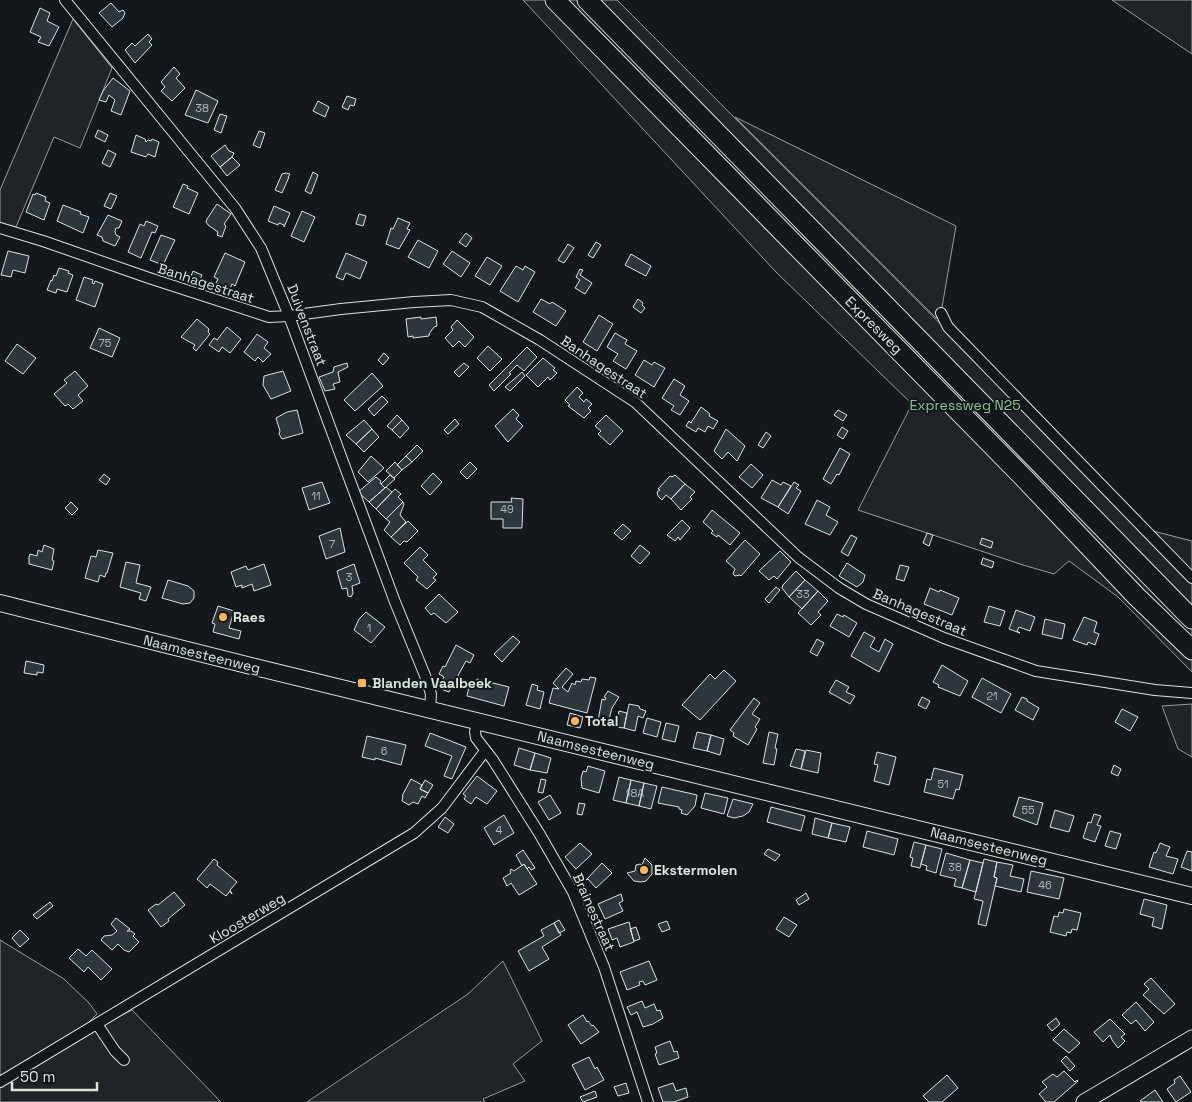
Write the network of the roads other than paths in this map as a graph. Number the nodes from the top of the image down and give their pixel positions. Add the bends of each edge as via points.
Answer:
1 (65, 0) edge
2 (556, 0) edge
3 (587, 0) edge
4 (0, 228) edge
5 (941, 313) dead end
6 (289, 316) junction
7 (1192, 578) edge
8 (0, 603) edge
9 (1192, 619) edge
10 (1192, 650) edge
11 (1192, 693) edge
12 (430, 710) junction
13 (477, 722) junction
14 (486, 751) junction
15 (1192, 896) edge
16 (97, 1024) junction
17 (1192, 1038) edge
18 (124, 1060) dead end
19 (0, 1082) edge
20 (648, 1102) edge
21 (1084, 1102) edge

1 - 6 street, Duivenstraat via 235,208 261,248
2 - 10 highway, Expresweg
3 - 9 highway, Expresweg
4 - 6 street, Banhagestraat via 269,317
5 - 7 street via 948,327
6 - 11 street, Banhagestraat via 451,300 482,307 540,340 635,402 798,556 866,604 944,638 1036,671
6 - 12 street, Duivenstraat via 426,678 431,694
8 - 12 main road, Naamsesteenweg
12 - 13 main road, Naamsesteenweg
13 - 14 street, Brainestraat via 475,735
13 - 15 main road, Naamsesteenweg
14 - 16 street, Kloosterweg via 442,808 414,833
14 - 20 street, Brainestraat via 573,892 604,967
16 - 18 street
16 - 19 street, Kloosterweg
17 - 21 street

